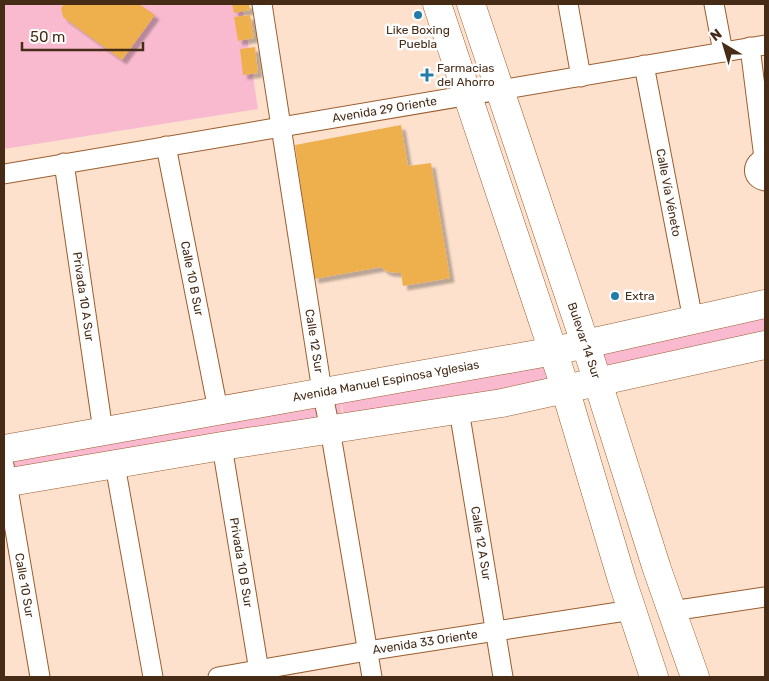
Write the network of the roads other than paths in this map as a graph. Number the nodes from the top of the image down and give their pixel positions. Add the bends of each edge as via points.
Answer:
1 (262, 4) edge
2 (437, 4) edge
3 (471, 4) edge
4 (568, 4) edge
5 (714, 4) edge
6 (757, 46) edge
7 (723, 52) junction
8 (644, 65) junction
9 (581, 77) junction
10 (499, 89) junction
11 (466, 94) junction
12 (280, 128) junction
13 (166, 146) junction
14 (765, 158) edge
15 (64, 163) junction
16 (4, 174) edge
17 (765, 181) edge
18 (765, 304) edge
19 (692, 320) junction
20 (585, 344) junction
21 (765, 345) edge
22 (554, 351) junction
23 (598, 381) junction
24 (566, 390) junction
25 (322, 392) junction
26 (218, 410) junction
27 (459, 410) junction
28 (330, 429) junction
29 (103, 431) junction
30 (222, 446) junction
31 (4, 449) edge
32 (115, 465) junction
33 (4, 477) edge
34 (657, 569) junction
35 (622, 580) junction
36 (765, 597) edge
37 (632, 610) junction
38 (672, 611) junction
39 (494, 631) junction
40 (367, 651) junction
41 (260, 674) edge
42 (40, 677) edge
43 (152, 677) edge
44 (218, 677) edge
45 (372, 677) edge
46 (502, 677) edge
47 (654, 677) edge
48 (695, 677) edge

1 - 12 street, Calle 12 Sur
2 - 11 main road
3 - 10 main road, Bulevar 14 Sur
4 - 9 street
5 - 7 street
6 - 7 street, Avenida 29 Oriente
6 - 14 street
7 - 8 street, Avenida 29 Oriente
8 - 9 street, Avenida 29 Oriente
8 - 19 street, Calle Vía Véneto
9 - 10 street, Avenida 29 Oriente
10 - 11 street, Avenida 29 Oriente
10 - 20 main road, Bulevar 14 Sur
11 - 12 street, Avenida 29 Oriente
11 - 22 main road
12 - 13 street, Avenida 29 Oriente
12 - 25 street, Calle 12 Sur
13 - 15 street, Avenida 29 Oriente
13 - 26 street, Calle 10 B Sur
14 - 17 street via 754,166 757,178
15 - 16 street, Avenida 29 Oriente
15 - 29 street, Privada 10 A Sur
18 - 19 main road, Avenida Manuel Espinosa Yglesias
19 - 20 main road, Avenida Manuel Espinosa Yglesias
20 - 22 main road, Avenida Manuel Espinosa Yglesias
20 - 23 main road, Bulevar 14 Sur
21 - 23 main road
22 - 24 main road
22 - 25 main road, Avenida Manuel Espinosa Yglesias
23 - 24 main road
23 - 34 main road, Bulevar 14 Sur
24 - 27 main road
24 - 35 main road
25 - 26 main road, Avenida Manuel Espinosa Yglesias
25 - 28 street, Calle 12 Sur
26 - 29 main road, Avenida Manuel Espinosa Yglesias
27 - 28 main road
27 - 39 street, Calle 12 A Sur
28 - 30 main road
28 - 40 street, Calle 12 Sur
29 - 31 main road, Avenida Manuel Espinosa Yglesias
30 - 32 main road
30 - 41 street, Privada 10 B Sur
32 - 33 main road
32 - 43 street
33 - 42 street, Calle 10 Sur
34 - 35 main road
34 - 38 main road, Bulevar 14 Sur
35 - 37 main road
36 - 38 street
37 - 39 street, Avenida 33 Oriente
37 - 47 main road
38 - 48 main road, Bulevar 14 Sur
39 - 40 street, Avenida 33 Oriente
39 - 46 street, Calle 12 A Sur
40 - 41 street, Avenida 33 Oriente
40 - 45 street, Calle 12 Sur
41 - 44 street, Avenida 33 Oriente

